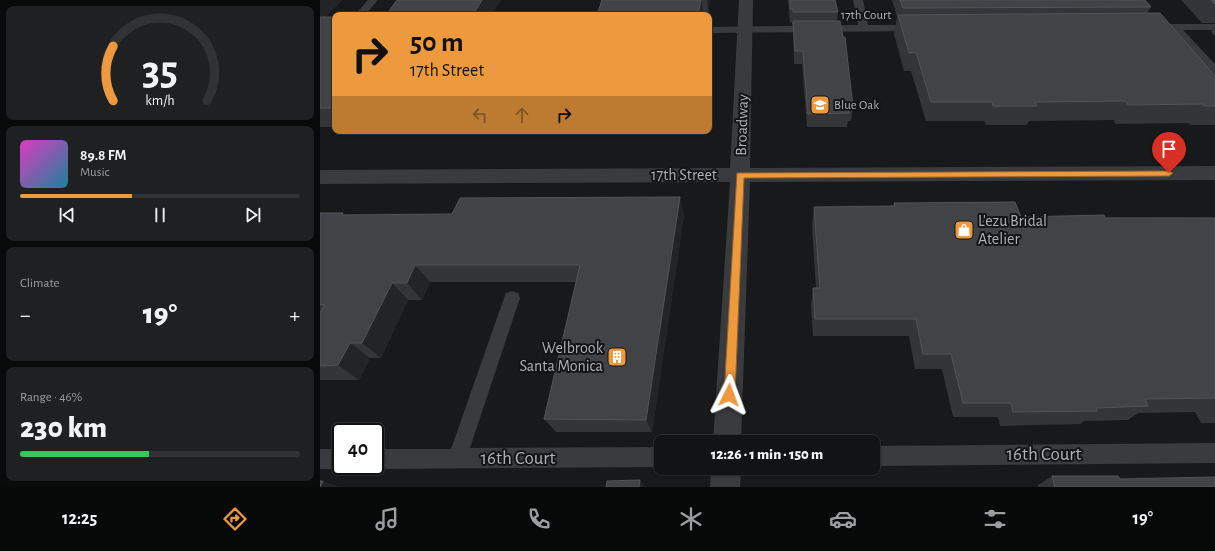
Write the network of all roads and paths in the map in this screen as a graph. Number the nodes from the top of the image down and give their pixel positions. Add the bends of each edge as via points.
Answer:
1 (373, 0) edge
2 (746, 0) edge
3 (858, 0) edge
4 (363, 12) edge
5 (1142, 27) edge
6 (1174, 27) junction
7 (1215, 27) edge
8 (928, 28) edge
9 (864, 29) junction
10 (712, 30) edge
11 (744, 30) junction
12 (1215, 72) edge
13 (1215, 173) edge
14 (740, 175) junction
15 (320, 177) edge
16 (512, 298) dead end
17 (727, 435) edge
18 (1215, 453) edge
19 (880, 456) edge
20 (654, 457) edge
21 (458, 458) junction
22 (320, 459) edge
23 (332, 459) edge
24 (384, 459) edge
25 (726, 475) edge
26 (725, 487) edge

1 - 4 lane
2 - 11 street, Broadway
3 - 9 lane
5 - 6 lane
6 - 7 lane
6 - 12 lane
8 - 9 lane, 17th Court
9 - 11 lane, 17th Court
10 - 11 lane, 17th Court
11 - 14 street, Broadway
13 - 14 street, 17th Street
14 - 15 street, 17th Street
14 - 17 street, Broadway
16 - 21 lane
18 - 19 lane, 16th Court
20 - 21 lane, 16th Court
21 - 24 lane, 16th Court
22 - 23 lane
25 - 26 street

